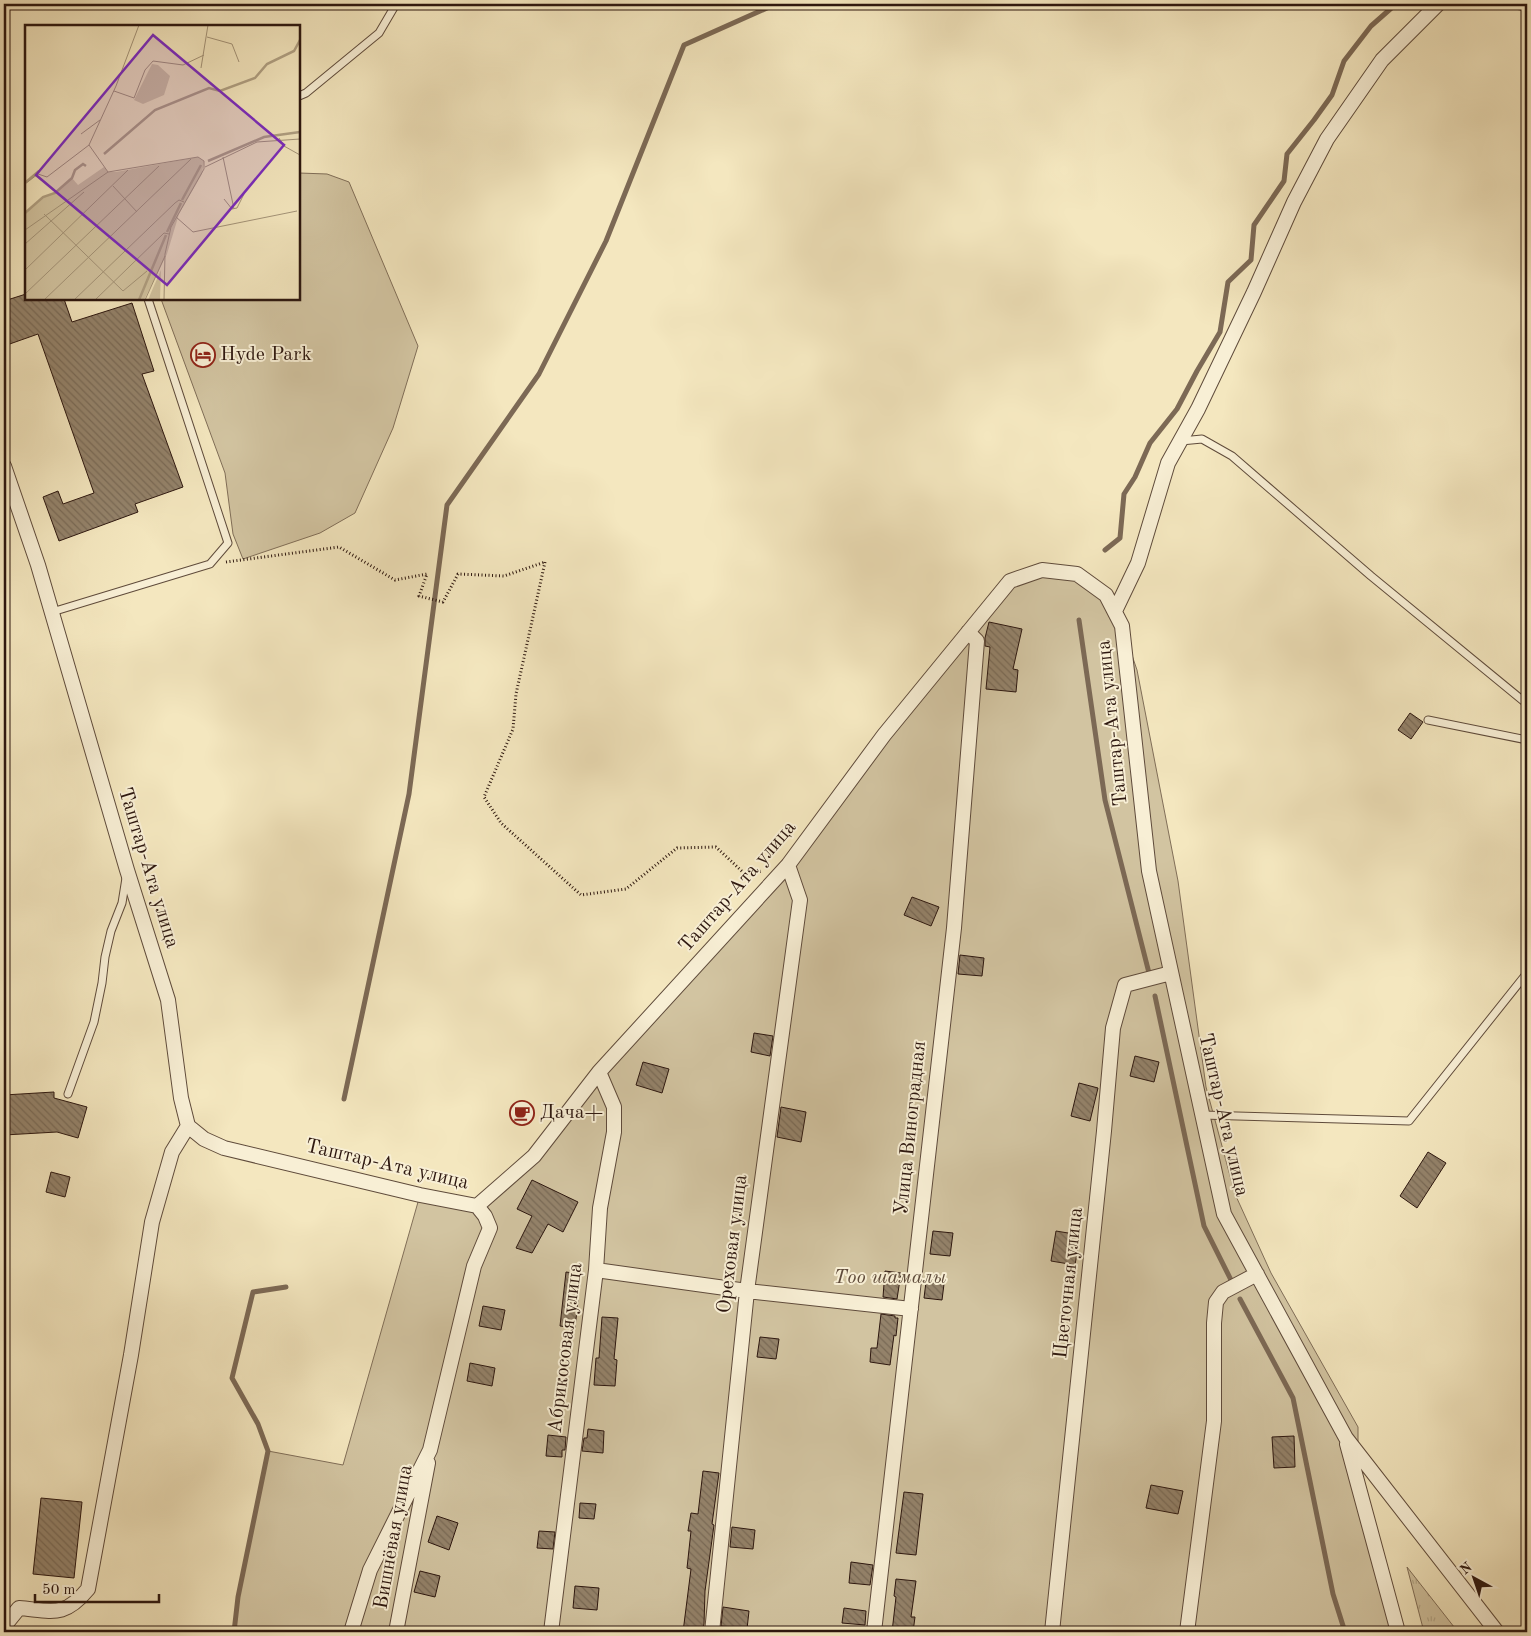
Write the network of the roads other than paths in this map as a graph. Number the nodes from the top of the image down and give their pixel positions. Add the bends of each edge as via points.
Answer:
1 (396, 4) edge
2 (1438, 4) edge
3 (1510, 4) edge
4 (1527, 7) edge
5 (300, 96) edge
6 (148, 300) edge
7 (1180, 441) junction
8 (4, 466) edge
9 (1114, 611) junction
10 (52, 612) junction
11 (968, 632) junction
12 (1527, 704) edge
13 (1428, 720) dead end
14 (1527, 740) edge
15 (788, 865) junction
16 (127, 870) junction
17 (1171, 973) junction
18 (1527, 973) edge
19 (599, 1072) junction
20 (68, 1094) dead end
21 (1202, 1115) junction
22 (188, 1126) junction
23 (477, 1206) junction
24 (596, 1270) junction
25 (1258, 1274) junction
26 (747, 1291) junction
27 (910, 1309) junction
28 (1346, 1438) junction
29 (430, 1450) junction
30 (4, 1632) edge
31 (351, 1632) edge
32 (396, 1632) edge
33 (551, 1632) edge
34 (712, 1632) edge
35 (874, 1632) edge
36 (1052, 1632) edge
37 (1187, 1632) edge
38 (1398, 1632) edge
39 (1497, 1632) edge

1 - 5 lane via 378,33
2 - 7 street via 1382,60 1327,139
3 - 4 lane
6 - 10 lane via 228,543 210,564
7 - 9 street via 1168,463 1138,563
7 - 12 lane via 1202,439 1232,456
8 - 10 street, Таштар-Ата улица
9 - 11 street, Таштар-Ата улица via 1106,595 1077,574 1042,570 1010,581
9 - 17 street, Таштар-Ата улица via 1122,626 1149,871
10 - 16 street, Таштар-Ата улица
11 - 15 street, Таштар-Ата улица via 884,735
11 - 27 street, Улица Виноградная via 977,641 954,918
13 - 14 lane
15 - 19 street, Таштар-Ата улица
15 - 26 street, Ореховая улица via 800,900
16 - 20 lane via 122,904 105,957 94,1022
16 - 22 street, Таштар-Ата улица via 168,1000 181,1098
17 - 21 street, Таштар-Ата улица
17 - 36 street, Цветочная улица via 1125,985 1113,1028
18 - 21 lane via 1409,1121
19 - 23 street, Таштар-Ата улица via 534,1156
19 - 24 street, Абрикосовая улица via 614,1107 614,1132 600,1208
21 - 25 street, Таштар-Ата улица via 1224,1214
22 - 23 street, Таштар-Ата улица via 204,1139 224,1148
22 - 30 street via 172,1152 152,1222 88,1589 76,1603 60,1611 19,1608 6,1624
23 - 29 street via 490,1228 474,1266
24 - 26 street
24 - 33 street, Абрикосовая улица
25 - 28 street, Таштар-Ата улица
25 - 37 street via 1223,1292 1216,1302 1214,1421
26 - 27 street
26 - 34 street, Ореховая улица
27 - 35 street, Улица Виноградная
28 - 38 street
28 - 39 street
29 - 31 street via 370,1570
29 - 32 street, Вишнёвая улица

